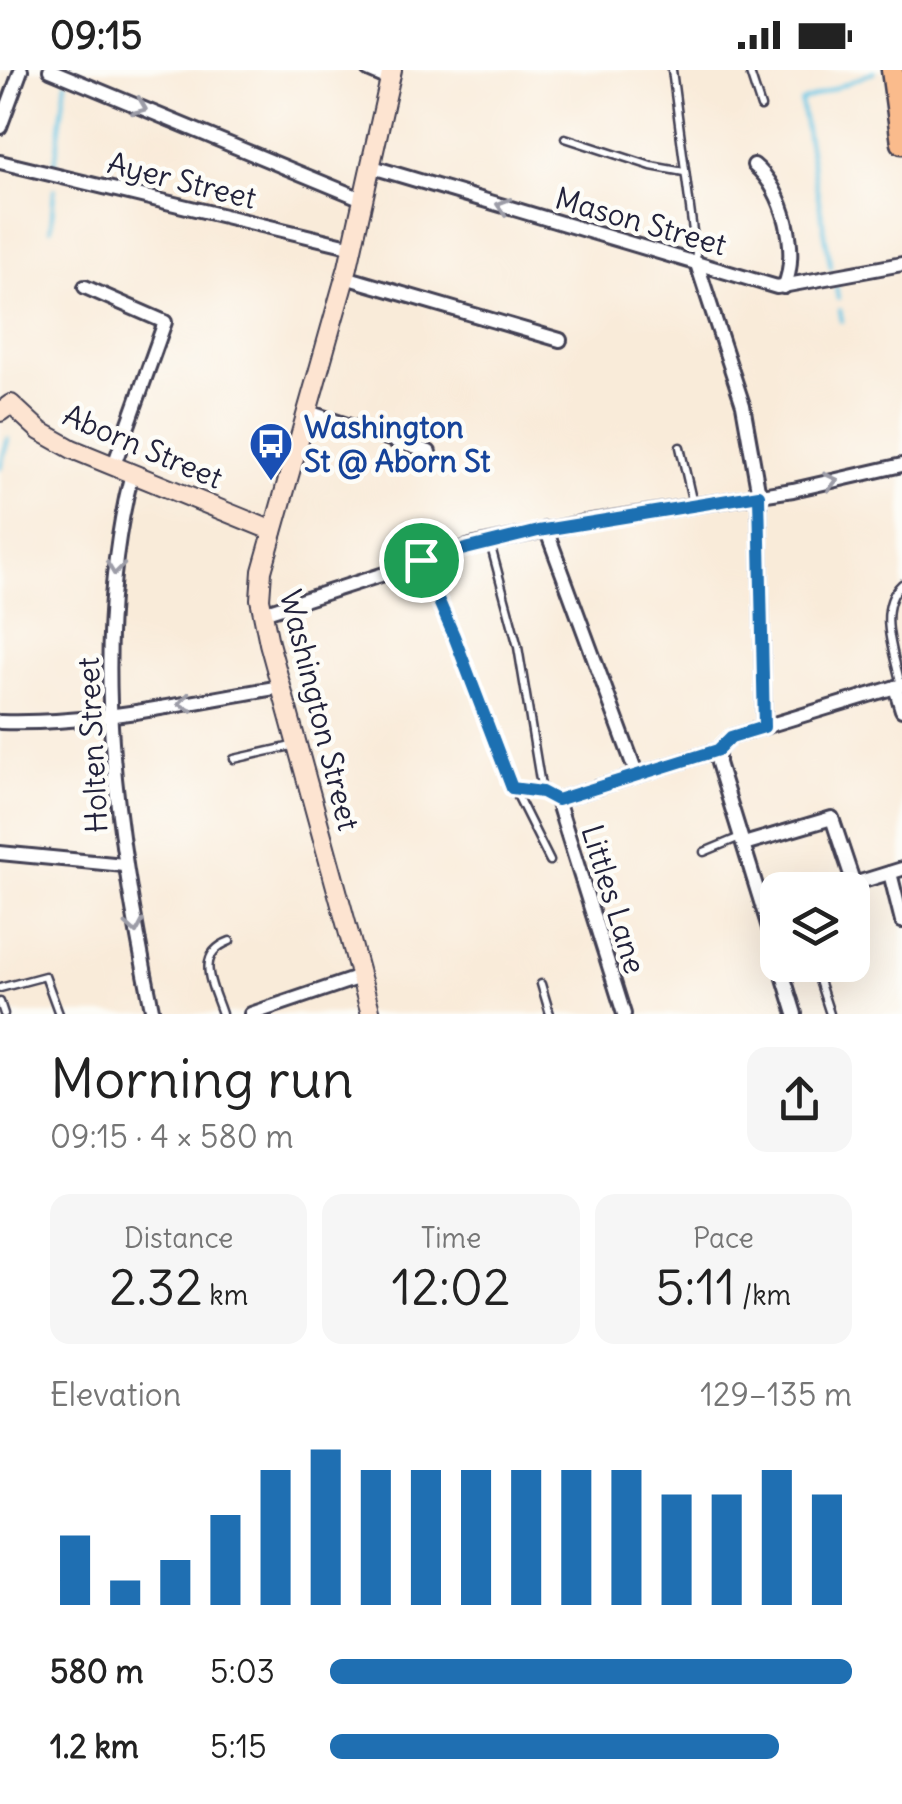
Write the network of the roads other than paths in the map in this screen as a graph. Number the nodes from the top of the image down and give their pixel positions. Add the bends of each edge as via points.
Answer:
1 (21, 70) edge
2 (50, 70) edge
3 (368, 70) edge
4 (672, 70) edge
5 (748, 70) edge
6 (391, 74) edge
7 (896, 76) edge
8 (762, 107) dead end
9 (0, 127) edge
10 (565, 138) dead end
11 (902, 144) edge
12 (0, 162) edge
13 (369, 166) junction
14 (754, 166) dead end
15 (684, 172) junction
16 (362, 199) junction
17 (353, 246) junction
18 (698, 264) junction
19 (902, 264) edge
20 (345, 277) junction
21 (85, 286) dead end
22 (784, 287) junction
23 (560, 340) dead end
24 (4, 402) edge
25 (308, 412) junction
26 (680, 447) dead end
27 (428, 452) dead end
28 (114, 465) junction
29 (902, 465) edge
30 (132, 472) junction
31 (759, 495) junction
32 (694, 505) junction
33 (273, 530) junction
34 (546, 530) junction
35 (490, 542) junction
36 (421, 560) junction
37 (902, 584) edge
38 (262, 614) junction
39 (281, 686) junction
40 (899, 686) edge
41 (902, 710) edge
42 (112, 714) junction
43 (0, 722) edge
44 (764, 727) junction
45 (297, 745) junction
46 (718, 750) junction
47 (234, 758) dead end
48 (636, 775) junction
49 (514, 788) junction
50 (542, 792) junction
51 (557, 800) junction
52 (743, 840) junction
53 (704, 852) dead end
54 (0, 853) edge
55 (550, 861) dead end
56 (124, 865) junction
57 (896, 871) edge
58 (850, 872) edge
59 (870, 879) edge
60 (760, 882) edge
61 (902, 921) edge
62 (230, 942) dead end
63 (360, 977) junction
64 (785, 982) edge
65 (820, 982) edge
66 (541, 984) dead end
67 (0, 988) edge
68 (0, 1002) edge
69 (4, 1014) edge
70 (59, 1014) edge
71 (153, 1014) edge
72 (222, 1014) edge
73 (252, 1014) edge
74 (370, 1014) edge
75 (550, 1014) edge
76 (624, 1014) edge
77 (795, 1014) edge
78 (830, 1014) edge

1 - 9 street
2 -> 16 street
3 - 6 street
4 - 15 lane
5 - 8 lane
6 - 13 main road, Washington Street
7 - 11 main road
10 - 15 lane
12 - 17 street, Ayer Street
13 - 16 main road, Washington Street
18 -> 13 street, Mason Street
14 - 22 street via 772,183 784,218 792,254
15 - 18 lane
16 - 17 main road, Washington Street
17 - 20 main road, Washington Street
18 - 22 street, Mason Street
18 - 31 street via 742,405
19 - 22 street, Mason Street
20 - 23 street
20 - 25 main road, Washington Street
21 - 28 street via 164,322
24 - 28 main road, Aborn Street via 52,439
25 - 27 street
25 - 33 main road, Washington Street
26 - 32 lane
28 - 30 main road, Aborn Street
31 -> 29 street
30 - 33 main road, Aborn Street
30 -> 42 street, Holten Street via 113,587
31 - 32 street
31 - 44 street
32 - 34 street
33 - 38 main road, Washington Street via 260,584
34 - 35 street
34 - 48 street
35 - 36 street
35 - 50 lane via 518,647
36 - 38 street
36 - 49 lane
37 - 40 lane via 886,611
38 - 39 main road, Washington Street
39 -> 42 street
39 - 45 main road, Washington Street
40 - 41 street
40 - 44 street
42 - 43 street
42 - 56 street, Holten Street
44 - 46 street via 731,737
45 - 47 lane
45 - 63 main road, Washington Street
46 - 48 street
46 - 52 street
48 - 51 street
49 - 50 lane
49 - 55 lane
50 - 51 lane
51 - 76 street, Littles Lane
52 - 53 lane
52 - 58 street via 832,818
52 - 60 street
54 - 56 street
56 -> 71 street, Holten Street
57 - 59 street
57 - 61 street
62 - 72 lane via 209,954 206,965
63 - 73 street
63 - 74 main road, Washington Street
64 - 77 street
65 - 78 lane
66 - 75 lane
67 - 70 lane via 45,976
68 - 69 lane

